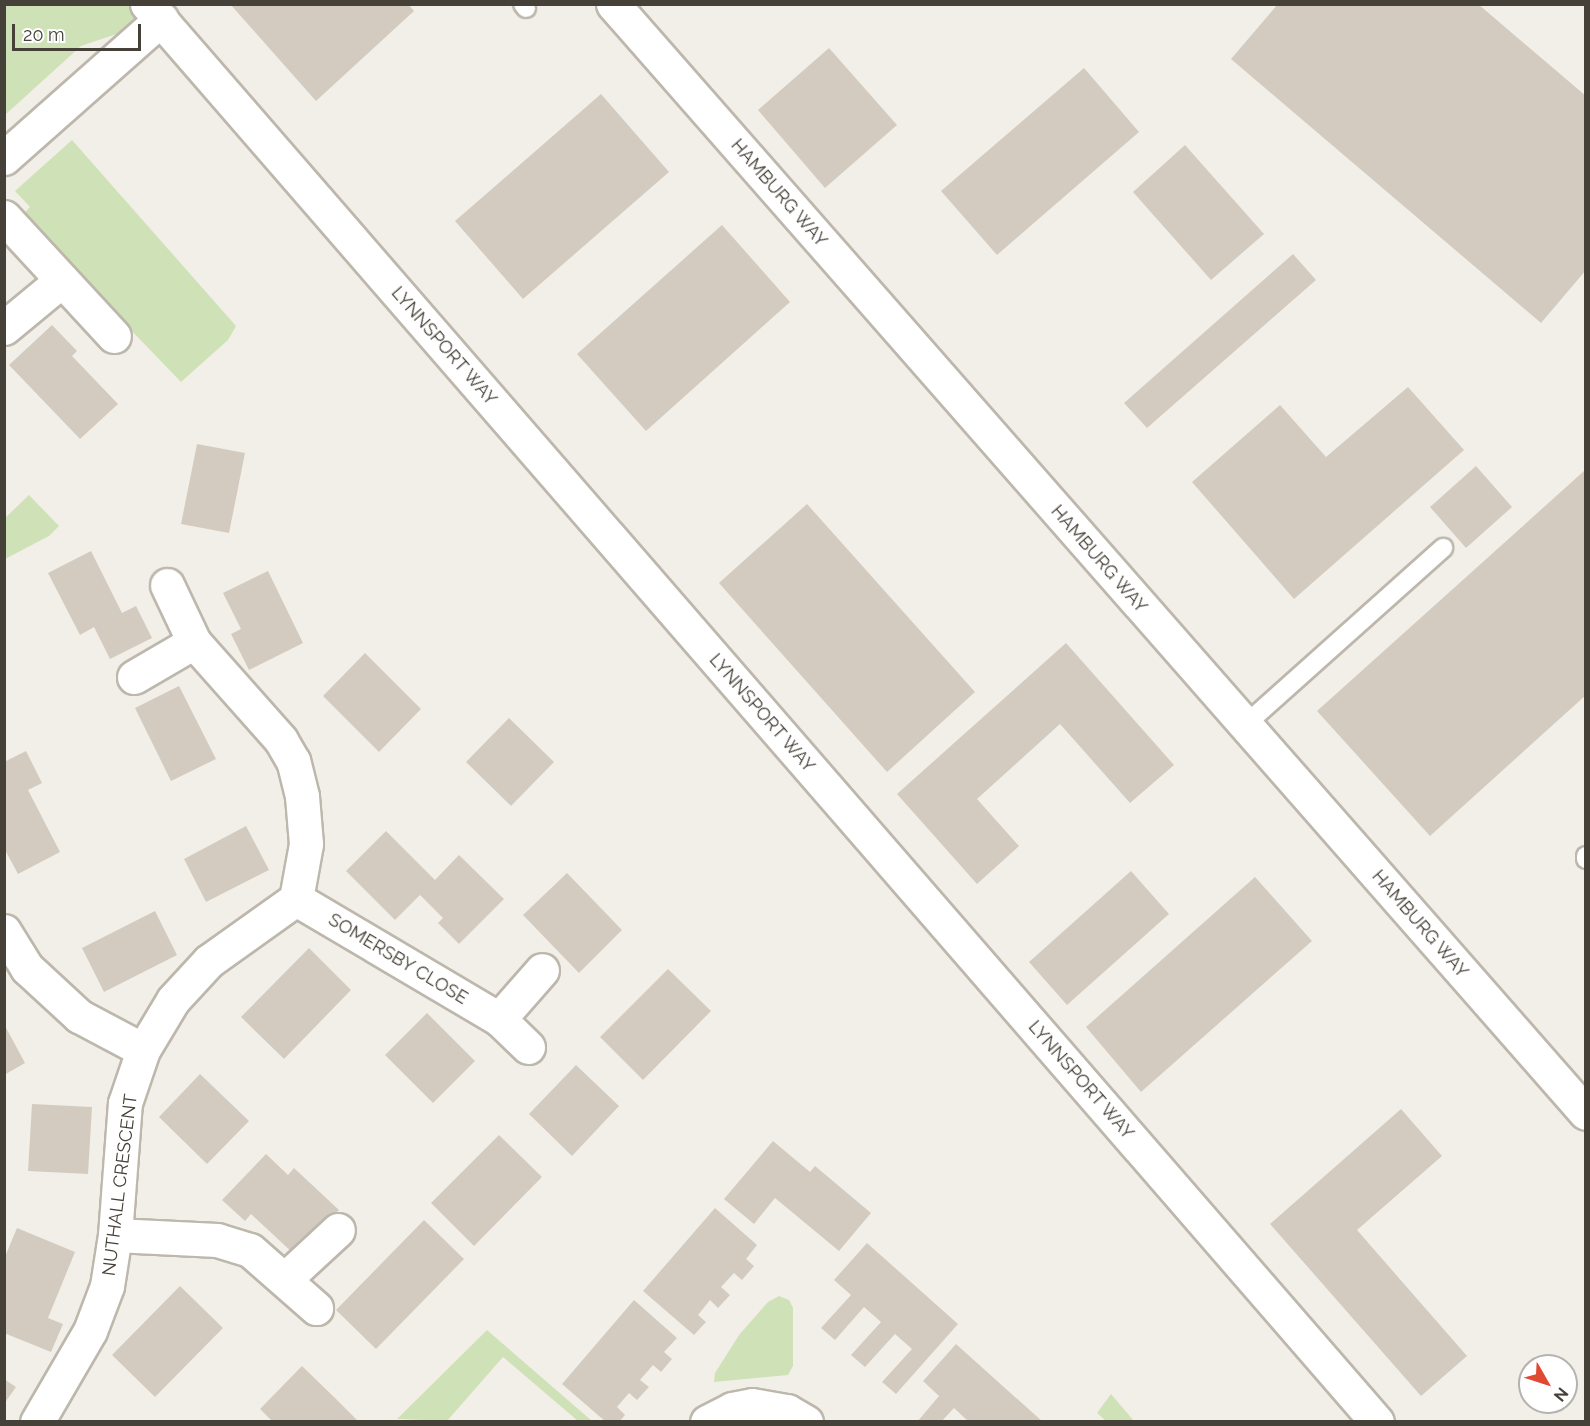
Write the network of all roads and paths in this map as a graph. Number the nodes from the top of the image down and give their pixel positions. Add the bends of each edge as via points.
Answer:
1 (627, 9) edge
2 (154, 12) edge
3 (4, 158) edge
4 (4, 217) edge
5 (62, 280) junction
6 (4, 328) edge
7 (114, 336) dead end
8 (1443, 548) dead end
9 (167, 585) dead end
10 (194, 642) junction
11 (134, 676) dead end
12 (1245, 725) junction
13 (296, 899) junction
14 (4, 931) edge
15 (542, 970) dead end
16 (499, 1019) junction
17 (528, 1047) dead end
18 (143, 1050) junction
19 (1586, 1113) edge
20 (338, 1230) dead end
21 (116, 1235) junction
22 (285, 1279) junction
23 (316, 1308) dead end
24 (37, 1422) edge
25 (707, 1422) edge
26 (806, 1422) edge
27 (1377, 1422) edge

1 - 12 street, HAMBURG WAY
2 - 3 street
2 - 27 street, LYNNSPORT WAY
4 - 5 street
5 - 6 street
5 - 7 street
8 - 12 lane
9 - 10 street
10 - 11 street
10 - 13 street via 281,740 293,761 302,796 306,844
12 - 19 street, HAMBURG WAY
13 - 16 street, SOMERSBY CLOSE
13 - 18 street, NUTHALL CRESCENT via 209,961 173,1000
14 - 18 street via 27,968 79,1016
15 - 16 street
16 - 17 street, SOMERSBY CLOSE
18 - 21 street, NUTHALL CRESCENT via 125,1103
20 - 22 street
21 - 22 street via 217,1240 250,1250
21 - 24 street, NUTHALL CRESCENT via 107,1286 90,1331
22 - 23 street
25 - 26 street via 732,1408 752,1405 788,1411

